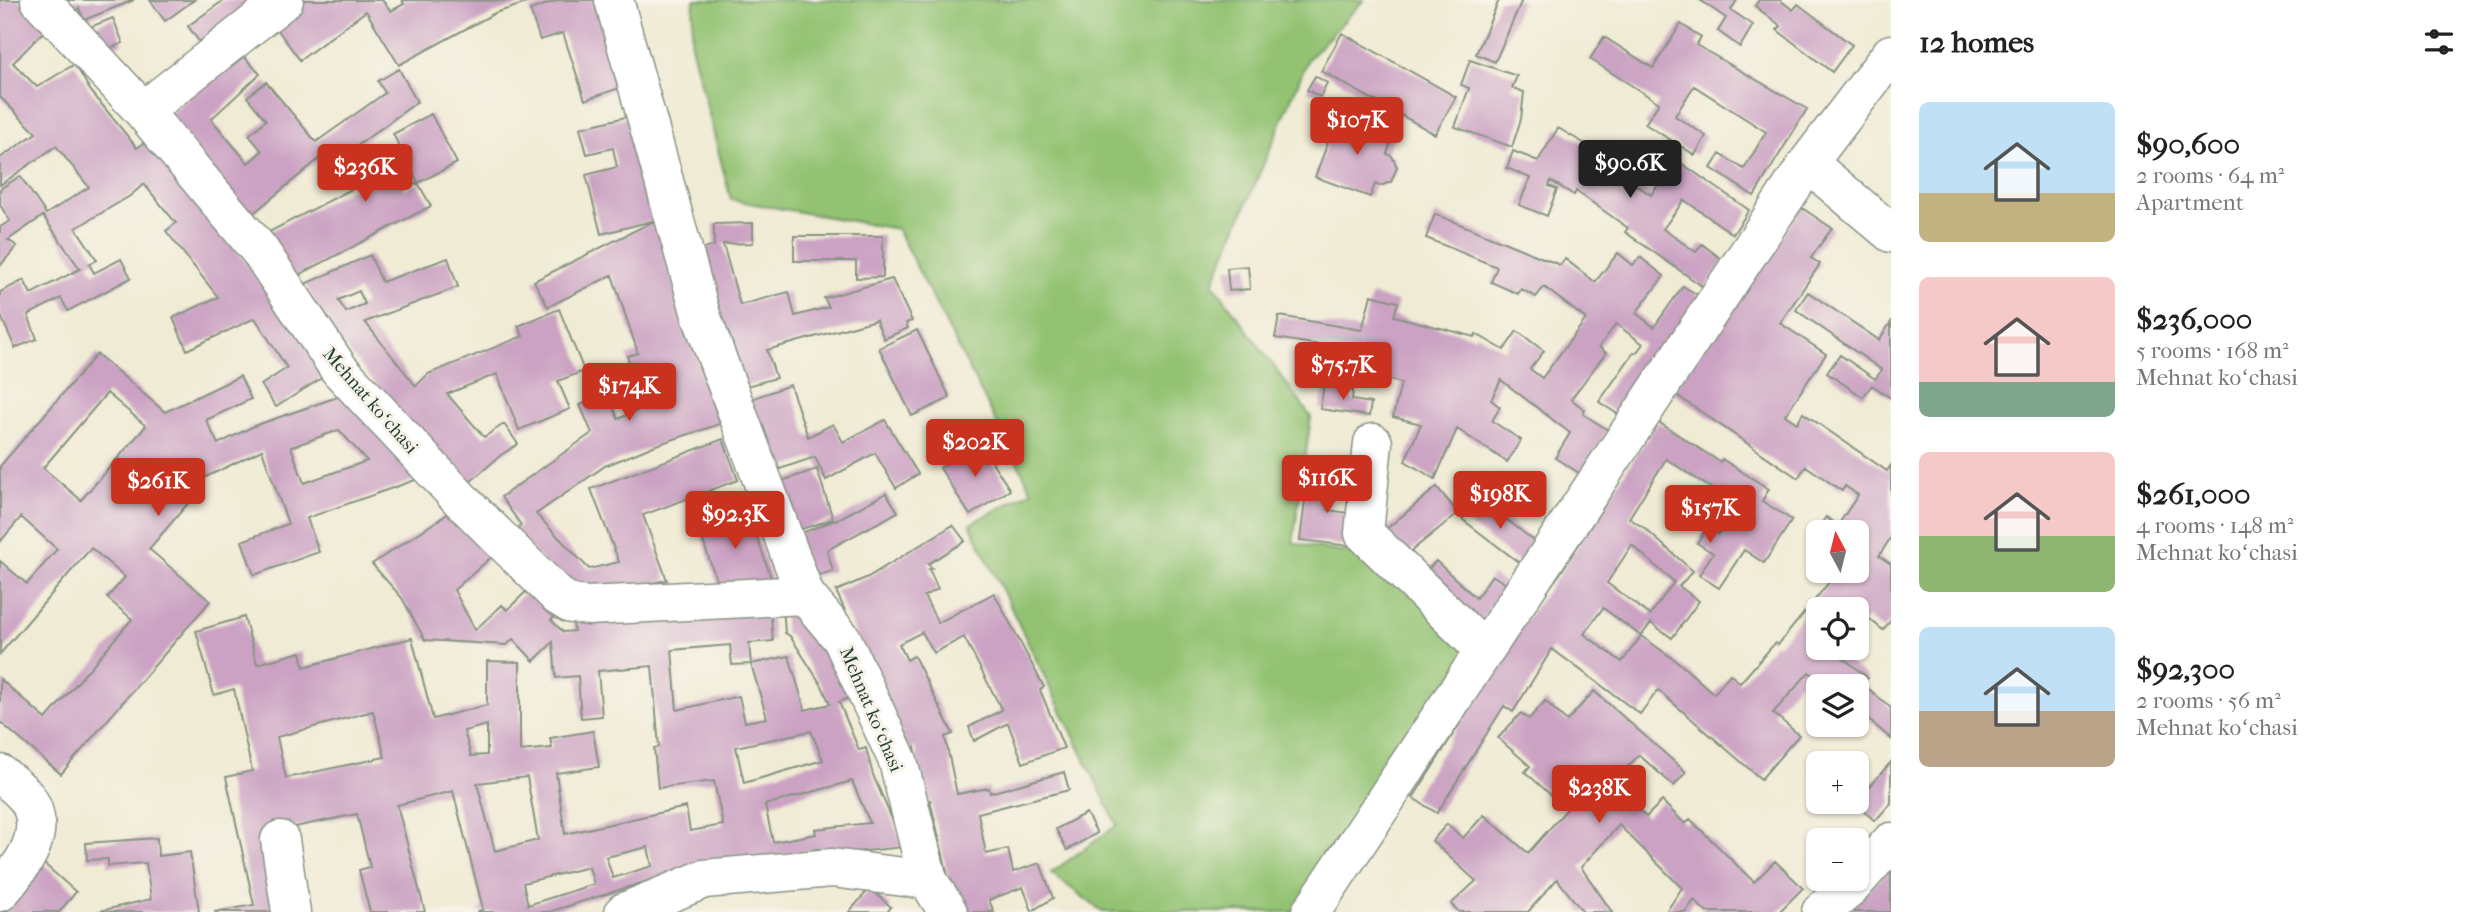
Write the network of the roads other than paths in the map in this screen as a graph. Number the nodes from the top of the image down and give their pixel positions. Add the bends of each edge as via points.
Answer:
1 (40, 0) edge
2 (284, 0) edge
3 (614, 0) edge
4 (1891, 54) edge
5 (143, 110) junction
6 (1808, 163) junction
7 (1891, 233) edge
8 (1373, 443) dead end
9 (805, 594) junction
10 (1484, 650) junction
11 (0, 775) edge
12 (280, 840) dead end
13 (1891, 842) edge
14 (928, 880) junction
15 (0, 892) edge
16 (291, 912) edge
17 (624, 912) edge
18 (948, 912) edge
19 (1311, 912) edge
20 (1821, 912) edge

1 - 5 street, Mehnat koʻchasi
2 - 5 street
3 - 9 street, Mehnat koʻchasi via 701,316
4 - 6 street
5 - 9 street, Mehnat koʻchasi via 260,251 339,369 558,596 588,606
6 - 7 street
6 - 10 street
8 - 10 street via 1364,533
9 - 14 street, Mehnat koʻchasi via 842,639 898,761
10 - 19 street
11 - 15 street via 31,805 35,827 32,847
12 - 16 street
13 - 20 street via 1849,889
14 - 17 street via 832,869 704,879
14 - 18 street, Mehnat koʻchasi

